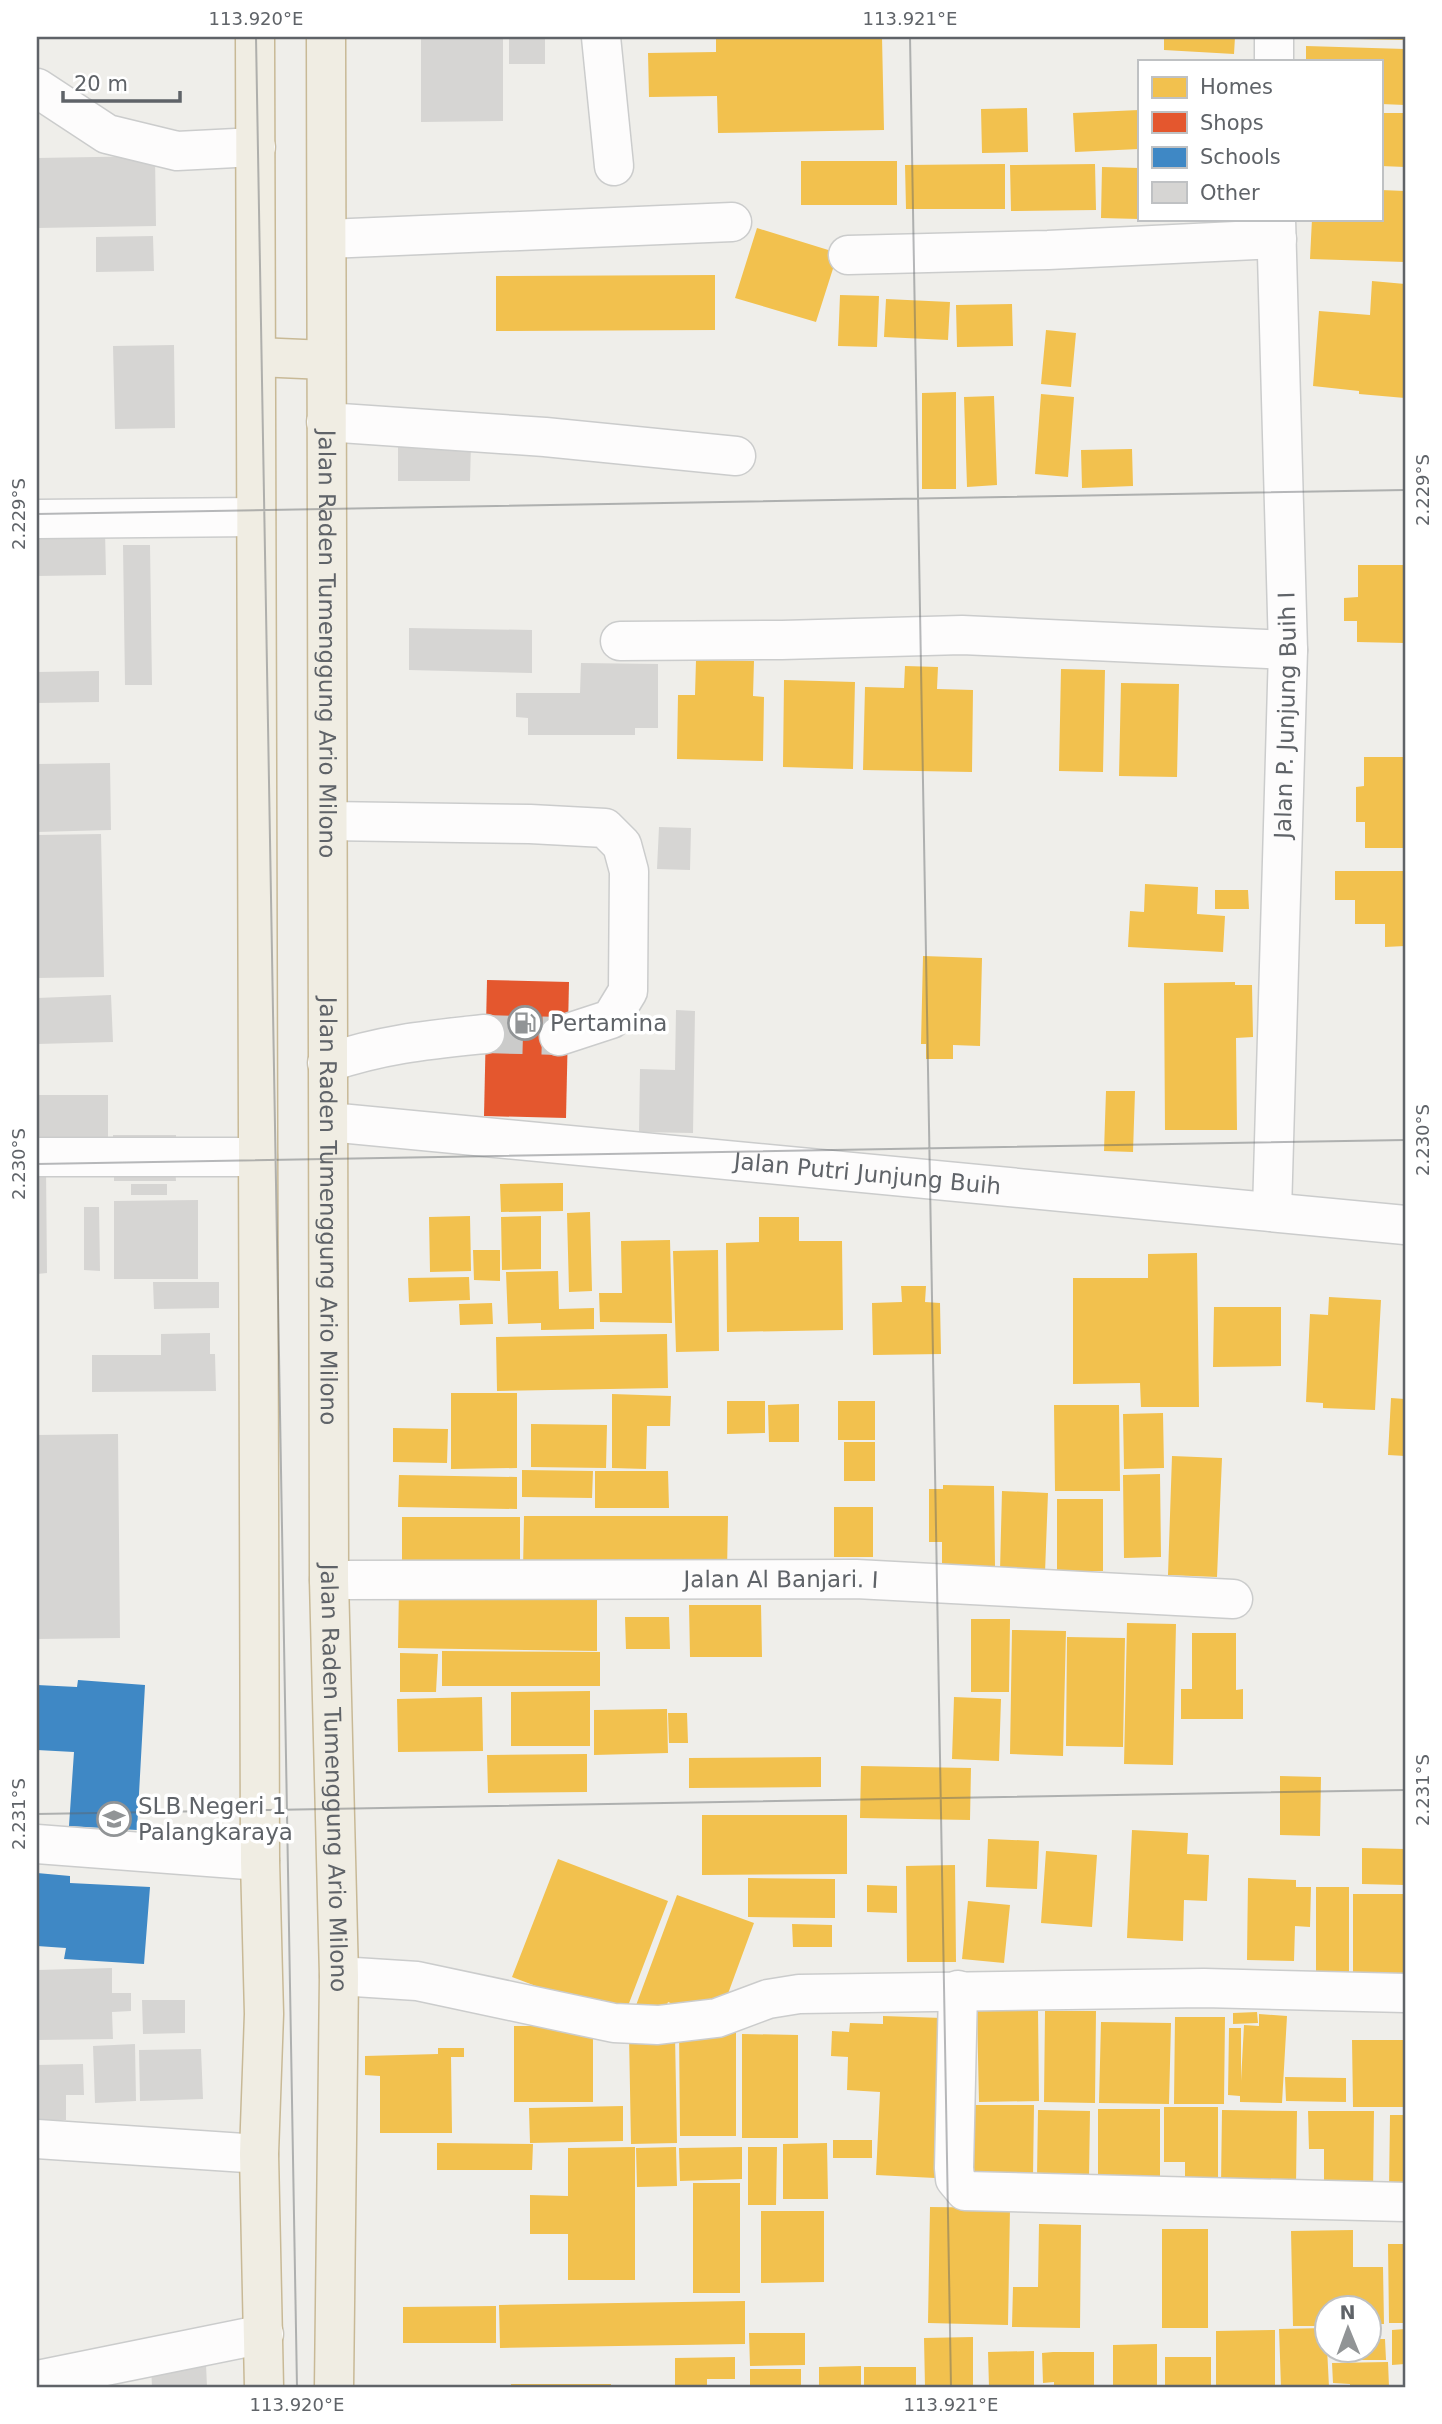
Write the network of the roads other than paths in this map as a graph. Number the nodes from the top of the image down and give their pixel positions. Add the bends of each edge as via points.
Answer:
1 (255, 37) edge
2 (326, 37) edge
3 (601, 37) edge
4 (1274, 37) edge
5 (1274, 60) edge
6 (37, 88) edge
7 (256, 147) junction
8 (614, 166) dead end
9 (732, 222) dead end
10 (1277, 229) edge
11 (327, 239) junction
12 (848, 255) dead end
13 (257, 357) junction
14 (326, 360) junction
15 (326, 422) junction
16 (736, 456) dead end
17 (255, 516) junction
18 (37, 519) edge
19 (620, 641) dead end
20 (1288, 650) junction
21 (328, 821) junction
22 (485, 1034) tunnel mouth
23 (559, 1036) tunnel mouth
24 (327, 1063) junction
25 (329, 1122) junction
26 (37, 1157) edge
27 (258, 1157) junction
28 (1272, 1212) junction
29 (1405, 1225) edge
30 (328, 1580) junction
31 (1233, 1599) dead end
32 (37, 1844) edge
33 (260, 1861) junction
34 (339, 1976) junction
35 (958, 1990) junction
36 (1405, 1993) edge
37 (37, 2139) edge
38 (259, 2154) junction
39 (1405, 2202) edge
40 (264, 2334) junction
41 (37, 2380) edge
42 (264, 2387) edge
43 (334, 2387) edge

1 - 7 highway
2 - 11 highway, Jalan Raden Tumenggung Ario Milono
3 - 8 street
4 - 5 street
6 - 7 street via 107,134 177,151
7 - 13 highway
9 - 11 street
10 - 12 street via 1048,250
10 - 20 street, Jalan P. Junjung Buih I
11 - 14 highway, Jalan Raden Tumenggung Ario Milono
13 - 14 highway
13 - 17 highway
14 - 15 highway, Jalan Raden Tumenggung Ario Milono
15 - 16 street
15 - 21 highway, Jalan Raden Tumenggung Ario Milono
17 - 18 street
17 - 27 highway
19 - 20 street via 962,635
20 - 28 street, Jalan P. Junjung Buih I
21 - 23 street via 530,824 605,828 613,834 622,845 629,871 628,991 611,1018
21 - 24 highway, Jalan Raden Tumenggung Ario Milono
22 - 24 street via 412,1041
24 - 25 highway, Jalan Raden Tumenggung Ario Milono
25 - 28 street, Jalan Putri Junjung Buih
25 - 30 highway, Jalan Raden Tumenggung Ario Milono
26 - 27 street
27 - 33 highway
28 - 29 street, Jalan Putri Junjung Buih
30 - 31 street, Jalan Al Banjari. I via 856,1579
30 - 34 highway, Jalan Raden Tumenggung Ario Milono
32 - 33 street
33 - 38 highway via 264,2014
34 - 35 street via 417,1981 602,2022 658,2025 717,2018 784,1996
34 - 43 highway, Jalan Raden Tumenggung Ario Milono
35 - 36 street via 1204,1988
35 - 39 street via 954,2168 955,2179 965,2192
37 - 38 street
38 - 40 highway
40 - 41 street
40 - 42 highway

